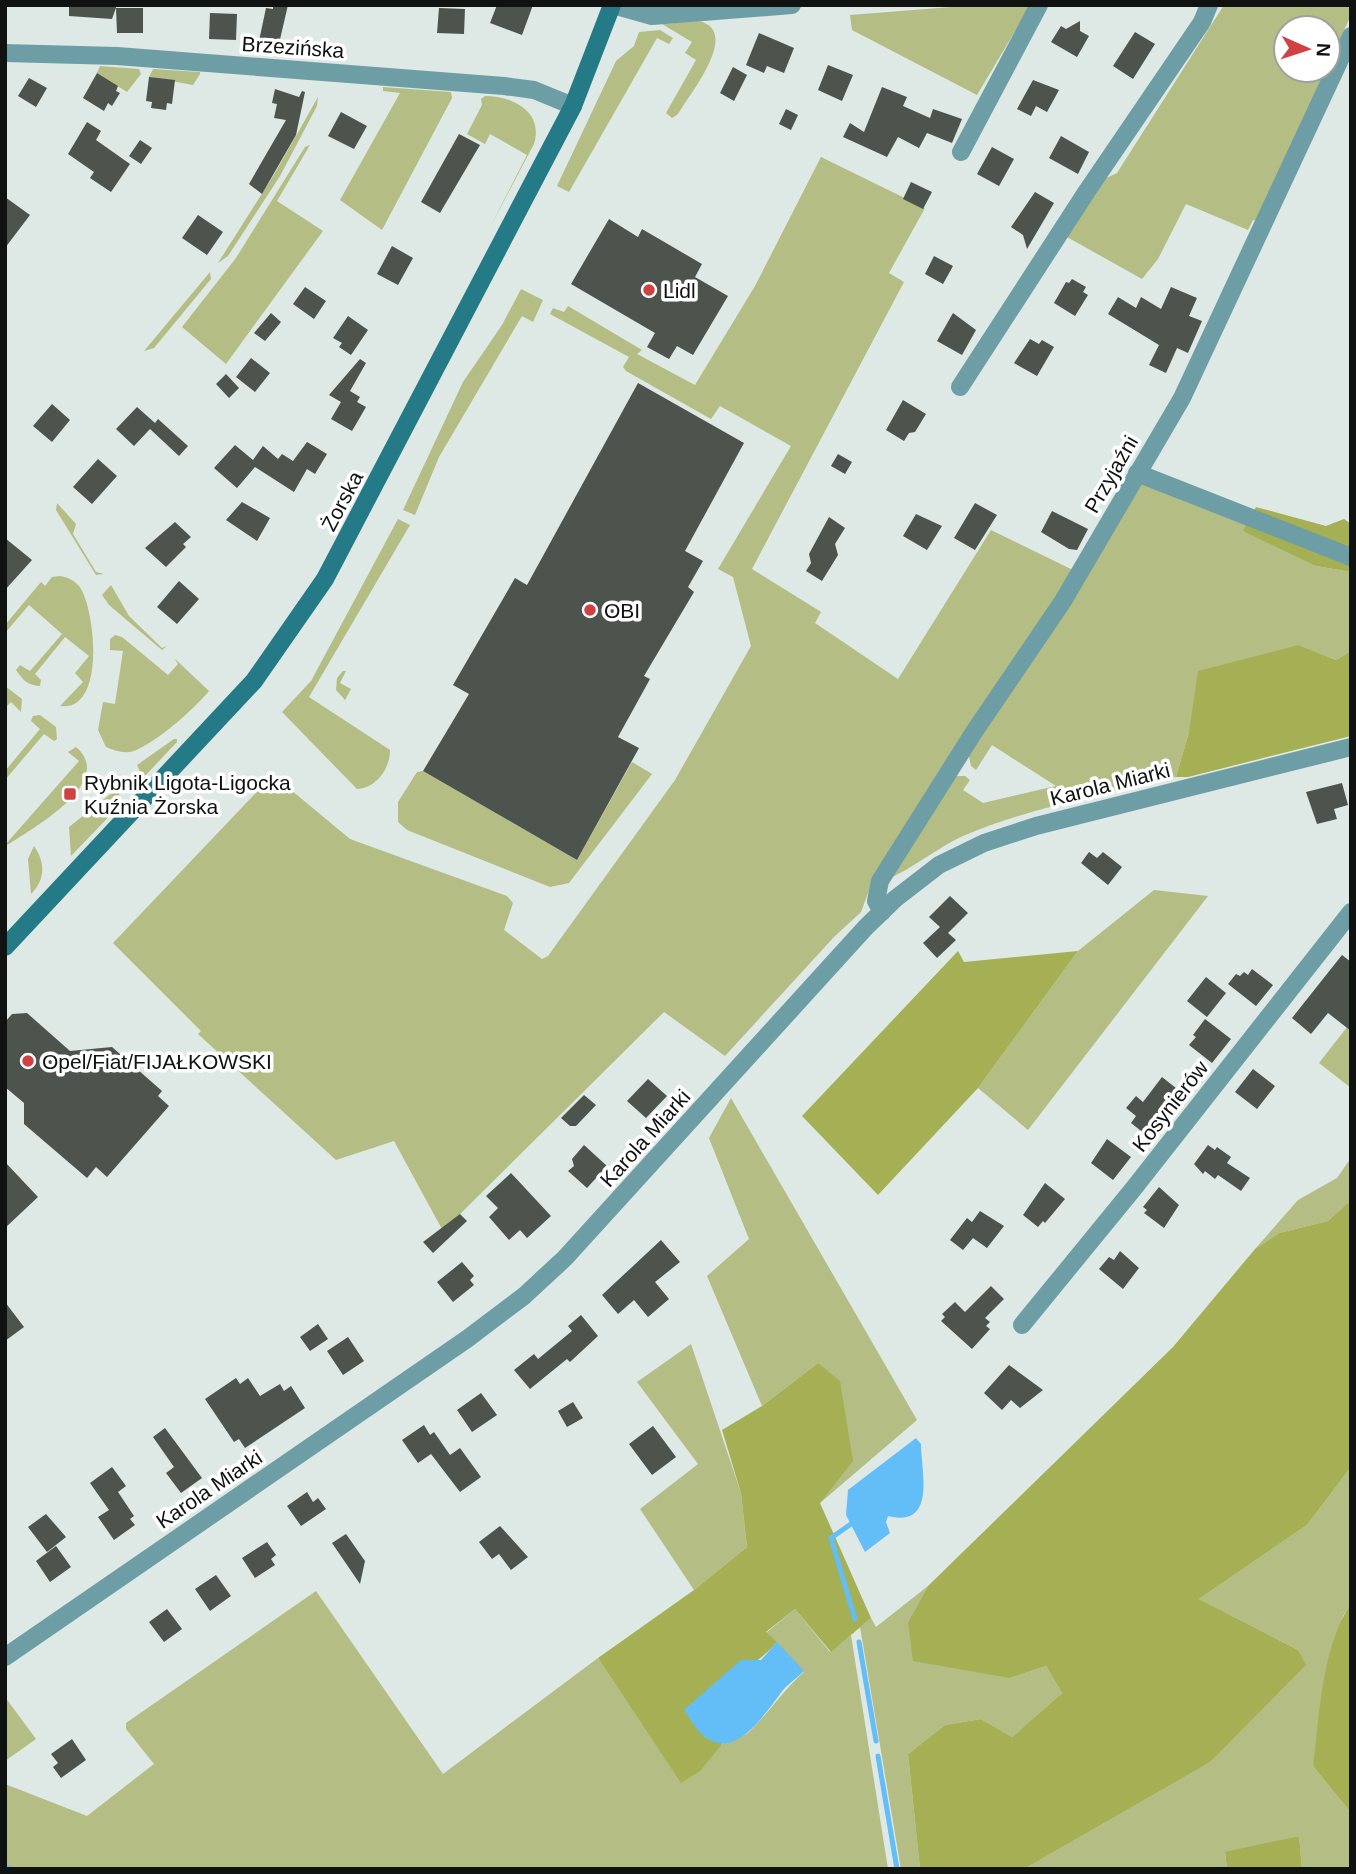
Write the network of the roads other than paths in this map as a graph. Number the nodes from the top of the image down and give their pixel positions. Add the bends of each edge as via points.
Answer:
1 (612, 5) edge
2 (792, 5) edge
3 (1039, 5) edge
4 (1209, 5) edge
5 (1351, 36) edge
6 (5, 53) edge
7 (573, 106) junction
8 (961, 152) dead end
9 (960, 387) dead end
10 (1137, 473) junction
11 (1351, 557) edge
12 (1351, 747) edge
13 (882, 912) junction
14 (1351, 912) edge
15 (5, 947) edge
16 (1021, 1325) dead end
17 (5, 1657) edge

1 - 2 street via 652,16
1 - 7 main road, Żorska
3 - 8 street
4 - 9 street
5 - 10 street, Przyjaźni via 1197,367
6 - 7 street, Brzezińska via 117,56 504,86 534,90
7 - 15 main road, Żorska via 355,526 300,618 230,708
10 - 11 street
10 - 13 street, Przyjaźni via 1063,601 880,881 876,898
12 - 13 street, Karola Miarki via 1000,837 939,865
13 - 17 street, Karola Miarki via 604,1217 531,1290 467,1339
14 - 16 street, Kosynierów

